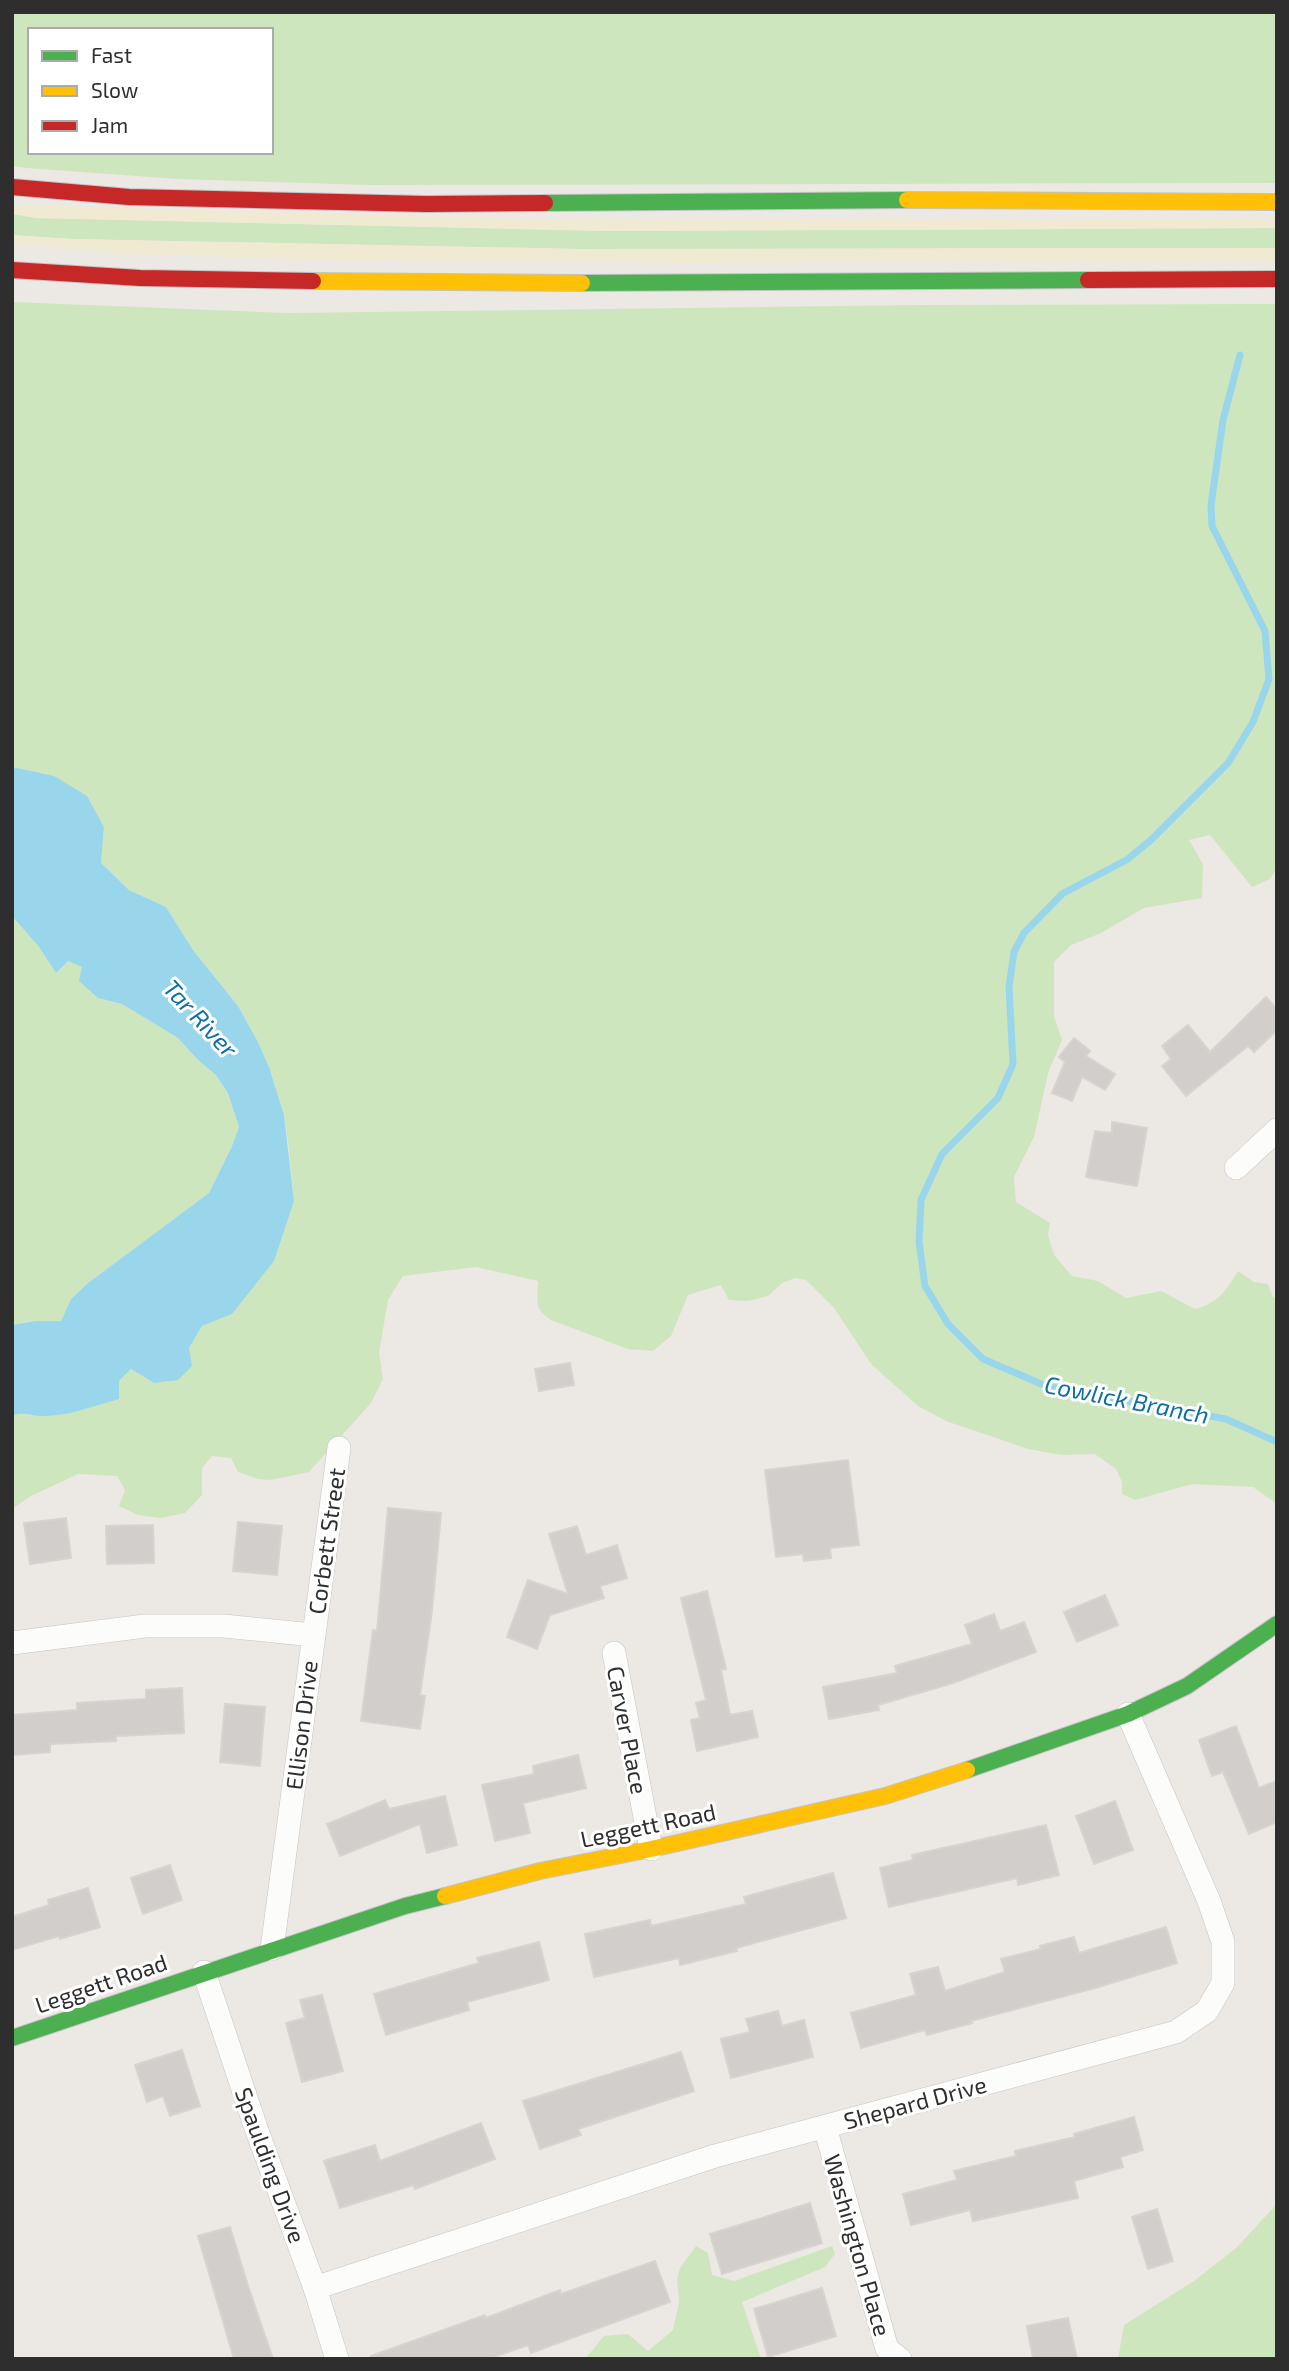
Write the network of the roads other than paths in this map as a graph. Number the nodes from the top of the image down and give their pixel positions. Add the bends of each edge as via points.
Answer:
1 (12, 187) edge
2 (1277, 202) edge
3 (12, 271) edge
4 (1277, 279) edge
5 (1277, 1130) edge
6 (1236, 1168) dead end
7 (338, 1448) dead end
8 (1277, 1624) edge
9 (313, 1634) junction
10 (12, 1643) edge
11 (614, 1653) dead end
12 (1128, 1714) junction
13 (650, 1849) junction
14 (272, 1949) junction
15 (204, 1972) junction
16 (12, 2038) edge
17 (825, 2127) junction
18 (315, 2288) junction
19 (337, 2359) edge
20 (900, 2359) edge

1 - 2 main road via 129,197 426,204
3 - 4 main road via 469,284
5 - 6 street
7 - 9 street, Corbett Street
8 - 12 main road, Leggett Road via 1187,1686
9 - 10 street, Ellison Drive via 224,1626 145,1626
9 - 14 street, Ellison Drive
11 - 13 street, Carver Place
12 - 13 main road, Leggett Road via 885,1796
12 - 17 street, Shepard Drive via 1223,1942 1223,1983 1207,2011 1177,2032
13 - 14 main road, Leggett Road via 405,1906
14 - 15 main road, Leggett Road
15 - 16 main road, Leggett Road
15 - 18 street, Spaulding Drive
17 - 18 street, Shepard Drive via 715,2155
17 - 20 street, Washington Place via 887,2349
18 - 19 street, Spaulding Drive

